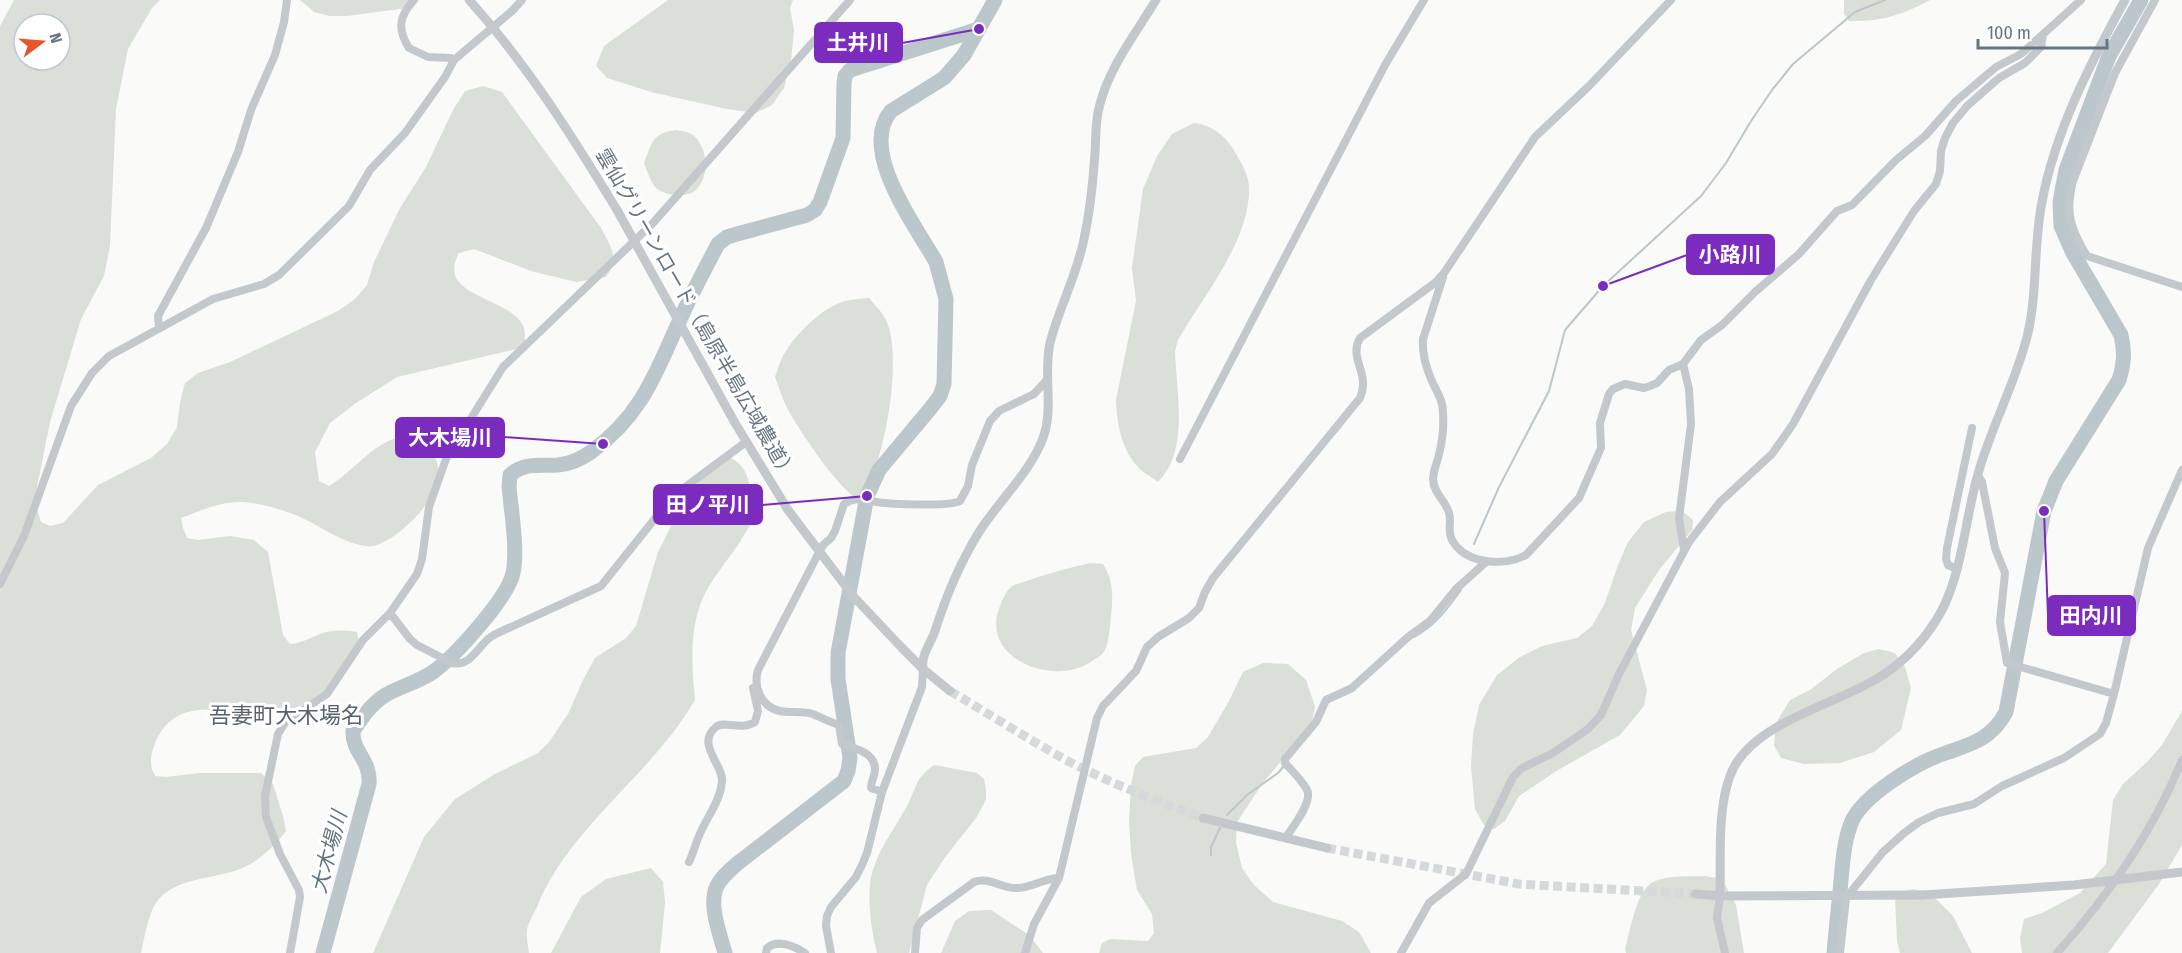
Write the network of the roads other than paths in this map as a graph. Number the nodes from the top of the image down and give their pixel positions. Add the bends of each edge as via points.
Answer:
1 (287, 0) edge
2 (414, 0) edge
3 (469, 0) edge
4 (522, 0) edge
5 (850, 0) edge
6 (1156, 0) edge
7 (1424, 0) edge
8 (1671, 0) edge
9 (2081, 0) edge
10 (2125, 0) edge
11 (2155, 0) edge
12 (2043, 35) junction
13 (454, 60) junction
14 (1444, 273) junction
15 (2182, 287) edge
16 (159, 328) junction
17 (1683, 364) junction
18 (1046, 381) junction
19 (1972, 428) dead end
20 (746, 442) junction
21 (1180, 459) dead end
22 (2182, 470) edge
23 (1978, 475) junction
24 (1684, 552) junction
25 (1486, 562) junction
26 (1957, 568) junction
27 (0, 585) edge
28 (390, 613) junction
29 (923, 669) junction
30 (755, 681) junction
31 (950, 691) tunnel mouth
32 (2114, 694) junction
33 (2182, 760) edge
34 (882, 792) junction
35 (1203, 818) tunnel mouth
36 (1286, 837) junction
37 (1327, 848) tunnel mouth
38 (689, 862) dead end
39 (2182, 872) edge
40 (1059, 878) junction
41 (2116, 881) junction
42 (1695, 894) tunnel mouth
43 (1724, 896) junction
44 (290, 953) edge
45 (766, 953) edge
46 (805, 953) edge
47 (831, 953) edge
48 (915, 953) edge
49 (1025, 953) edge
50 (1401, 953) edge
51 (1725, 953) edge
52 (1840, 953) edge
53 (2057, 953) edge

1 - 16 street via 275,55 250,110 238,152 206,228 158,316
2 - 13 street via 400,20 408,48 428,57
3 - 20 street, 雲仙グリーンロード（島原半島広域農道）, bridge via 512,50 571,134
4 - 13 street, bridge
5 - 28 street via 653,223 503,367 446,459 429,507 417,574
6 - 18 street via 1114,70 1099,107 1084,241 1050,343
7 - 21 street via 1379,75
8 - 14 street via 1535,137
9 - 12 street
10 - 23 street via 2098,48 2050,166 2027,336
11 - 15 street via 2115,73 2073,182 2069,218 2086,256
12 - 17 street via 1956,100 1926,136 1852,205 1837,211 1799,254 1722,325 1701,339
12 - 24 street via 2041,47 2025,63 1999,78 1967,105 1953,123 1941,151 1936,184 1871,279 1793,424 1772,454 1701,524
13 - 16 street via 405,133 370,170 349,206 279,275 264,284 213,298
14 - 25 street via 1422,349 1443,411 1433,481 1449,513 1452,541 1463,552
14 - 40 street via 1360,338 1356,345 1364,381 1360,398 1213,578 1199,608 1147,647 1136,671 1103,706 1086,759
16 - 27 street via 109,357 82,385 24,536
17 - 24 street via 1691,424 1679,518
17 - 25 street via 1650,386 1624,384 1613,389 1600,423 1601,448 1574,505 1526,555
18 - 29 street via 1044,436 961,564 923,654
18 - 30 street via 1034,394 999,411 990,421 960,501 946,504 854,499 844,504 835,531 823,545
19 - 26 street via 1947,548 1948,565
20 - 28 street via 673,496 601,586 489,638 466,662 452,663 410,639
20 - 29 street, 雲仙グリーンロード（島原半島広域農道）, bridge via 788,510 854,597
22 - 32 street via 2148,549
23 - 26 street
23 - 32 street via 1995,548 2005,573 2000,622 2009,663
24 - 50 street via 1600,715 1588,729 1513,777 1466,874 1429,903
25 - 36 street via 1430,621 1352,688 1326,700 1316,722 1285,761 1308,795
26 - 43 street via 1934,624 1907,656 1883,675 1772,730 1740,757 1730,774 1724,802
28 - 44 street via 363,640 327,694 286,721 278,734 265,796 266,817 299,890
29 - 31 street, 雲仙グリーンロード（島原半島広域農道）
29 - 34 street via 922,687
30 - 34 street via 762,698 775,710 813,714 839,725 842,744 863,752 874,762 872,788
30 - 38 street via 755,722 742,727 716,726 709,739 722,783 717,803
32 - 52 street via 2106,723 2091,741 1974,804 1919,822 1883,852 1846,898
33 - 41 street via 2148,832
34 - 47 street via 862,866 827,915
35 - 36 street
36 - 37 street
39 - 41 street
40 - 48 street via 1017,888 987,880 974,882 922,920 917,928
40 - 49 street via 1034,924
41 - 43 street, bridge via 1923,896
41 - 53 street
42 - 43 street
43 - 51 street via 1717,918
45 - 46 street via 775,944 793,946

